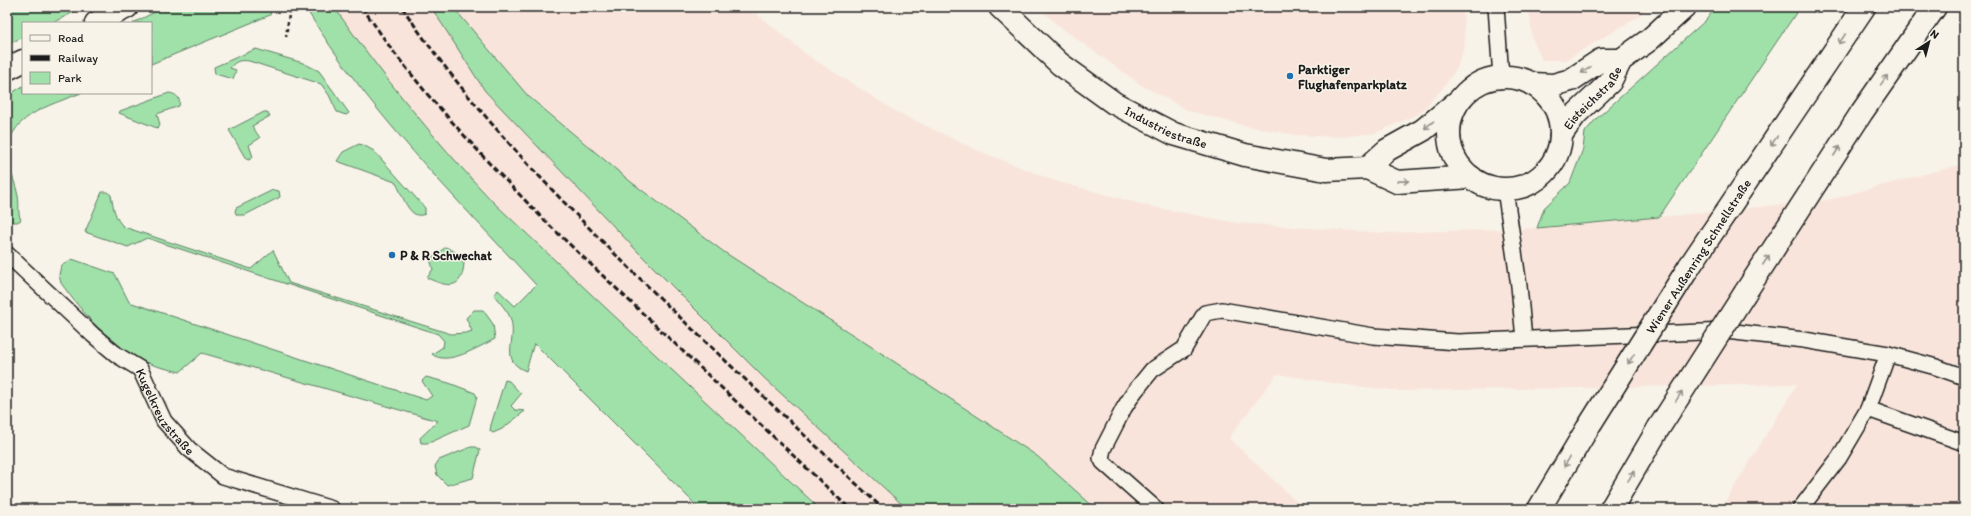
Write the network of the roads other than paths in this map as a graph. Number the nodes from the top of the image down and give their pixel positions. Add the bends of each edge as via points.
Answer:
1 (127, 7) edge
2 (1000, 7) edge
3 (1496, 7) edge
4 (1685, 7) edge
5 (1864, 7) edge
6 (1935, 7) edge
7 (98, 22) edge
8 (1622, 60) junction
9 (22, 62) edge
10 (7, 69) edge
11 (1501, 77) junction
12 (1532, 84) junction
13 (1459, 100) junction
14 (1561, 135) junction
15 (1367, 168) junction
16 (1471, 177) junction
17 (1505, 189) junction
18 (7, 254) edge
19 (1524, 339) junction
20 (1888, 354) junction
21 (1964, 377) edge
22 (1868, 409) junction
23 (1964, 443) edge
24 (332, 509) edge
25 (1156, 509) edge
26 (1538, 509) edge
27 (1610, 509) edge
28 (1800, 509) edge

1 - 7 main road
2 - 15 main road, Industriestraße via 1060,64 1114,103 1174,134 1245,156 1326,170
3 - 11 lane
4 - 8 main road, Eisteichstraße via 1649,40
5 -> 26 main road, Wiener Außenring Schnellstraße, bridge via 1690,267
27 -> 6 main road, bridge via 1658,429 1862,112
8 -> 12 main road, Eisteichstraße via 1601,60 1571,80 1553,85
8 - 14 main road, Eisteichstraße via 1610,82 1575,115
9 - 10 main road
11 - 12 main road via 1517,78
11 - 13 main road via 1485,80 1470,88
12 - 14 main road via 1545,94 1555,107 1560,120
13 -> 15 main road via 1423,130 1387,150
13 - 16 main road via 1451,115 1448,131 1451,148 1459,164
14 - 17 main road via 1553,162 1544,173 1519,187
15 -> 16 main road, Industriestraße via 1397,182
16 - 17 main road via 1487,186
17 - 19 lane
18 - 24 lane, Kugelkreuzstraße via 92,335 140,369 164,421 194,454 224,476
19 - 20 lane via 1726,331 1804,340
19 - 25 lane via 1458,342 1372,336 1222,310 1205,314 1184,349 1152,370 1135,390 1108,438 1101,458
20 - 21 lane
20 - 22 lane
22 - 23 lane
22 - 28 lane via 1839,458

